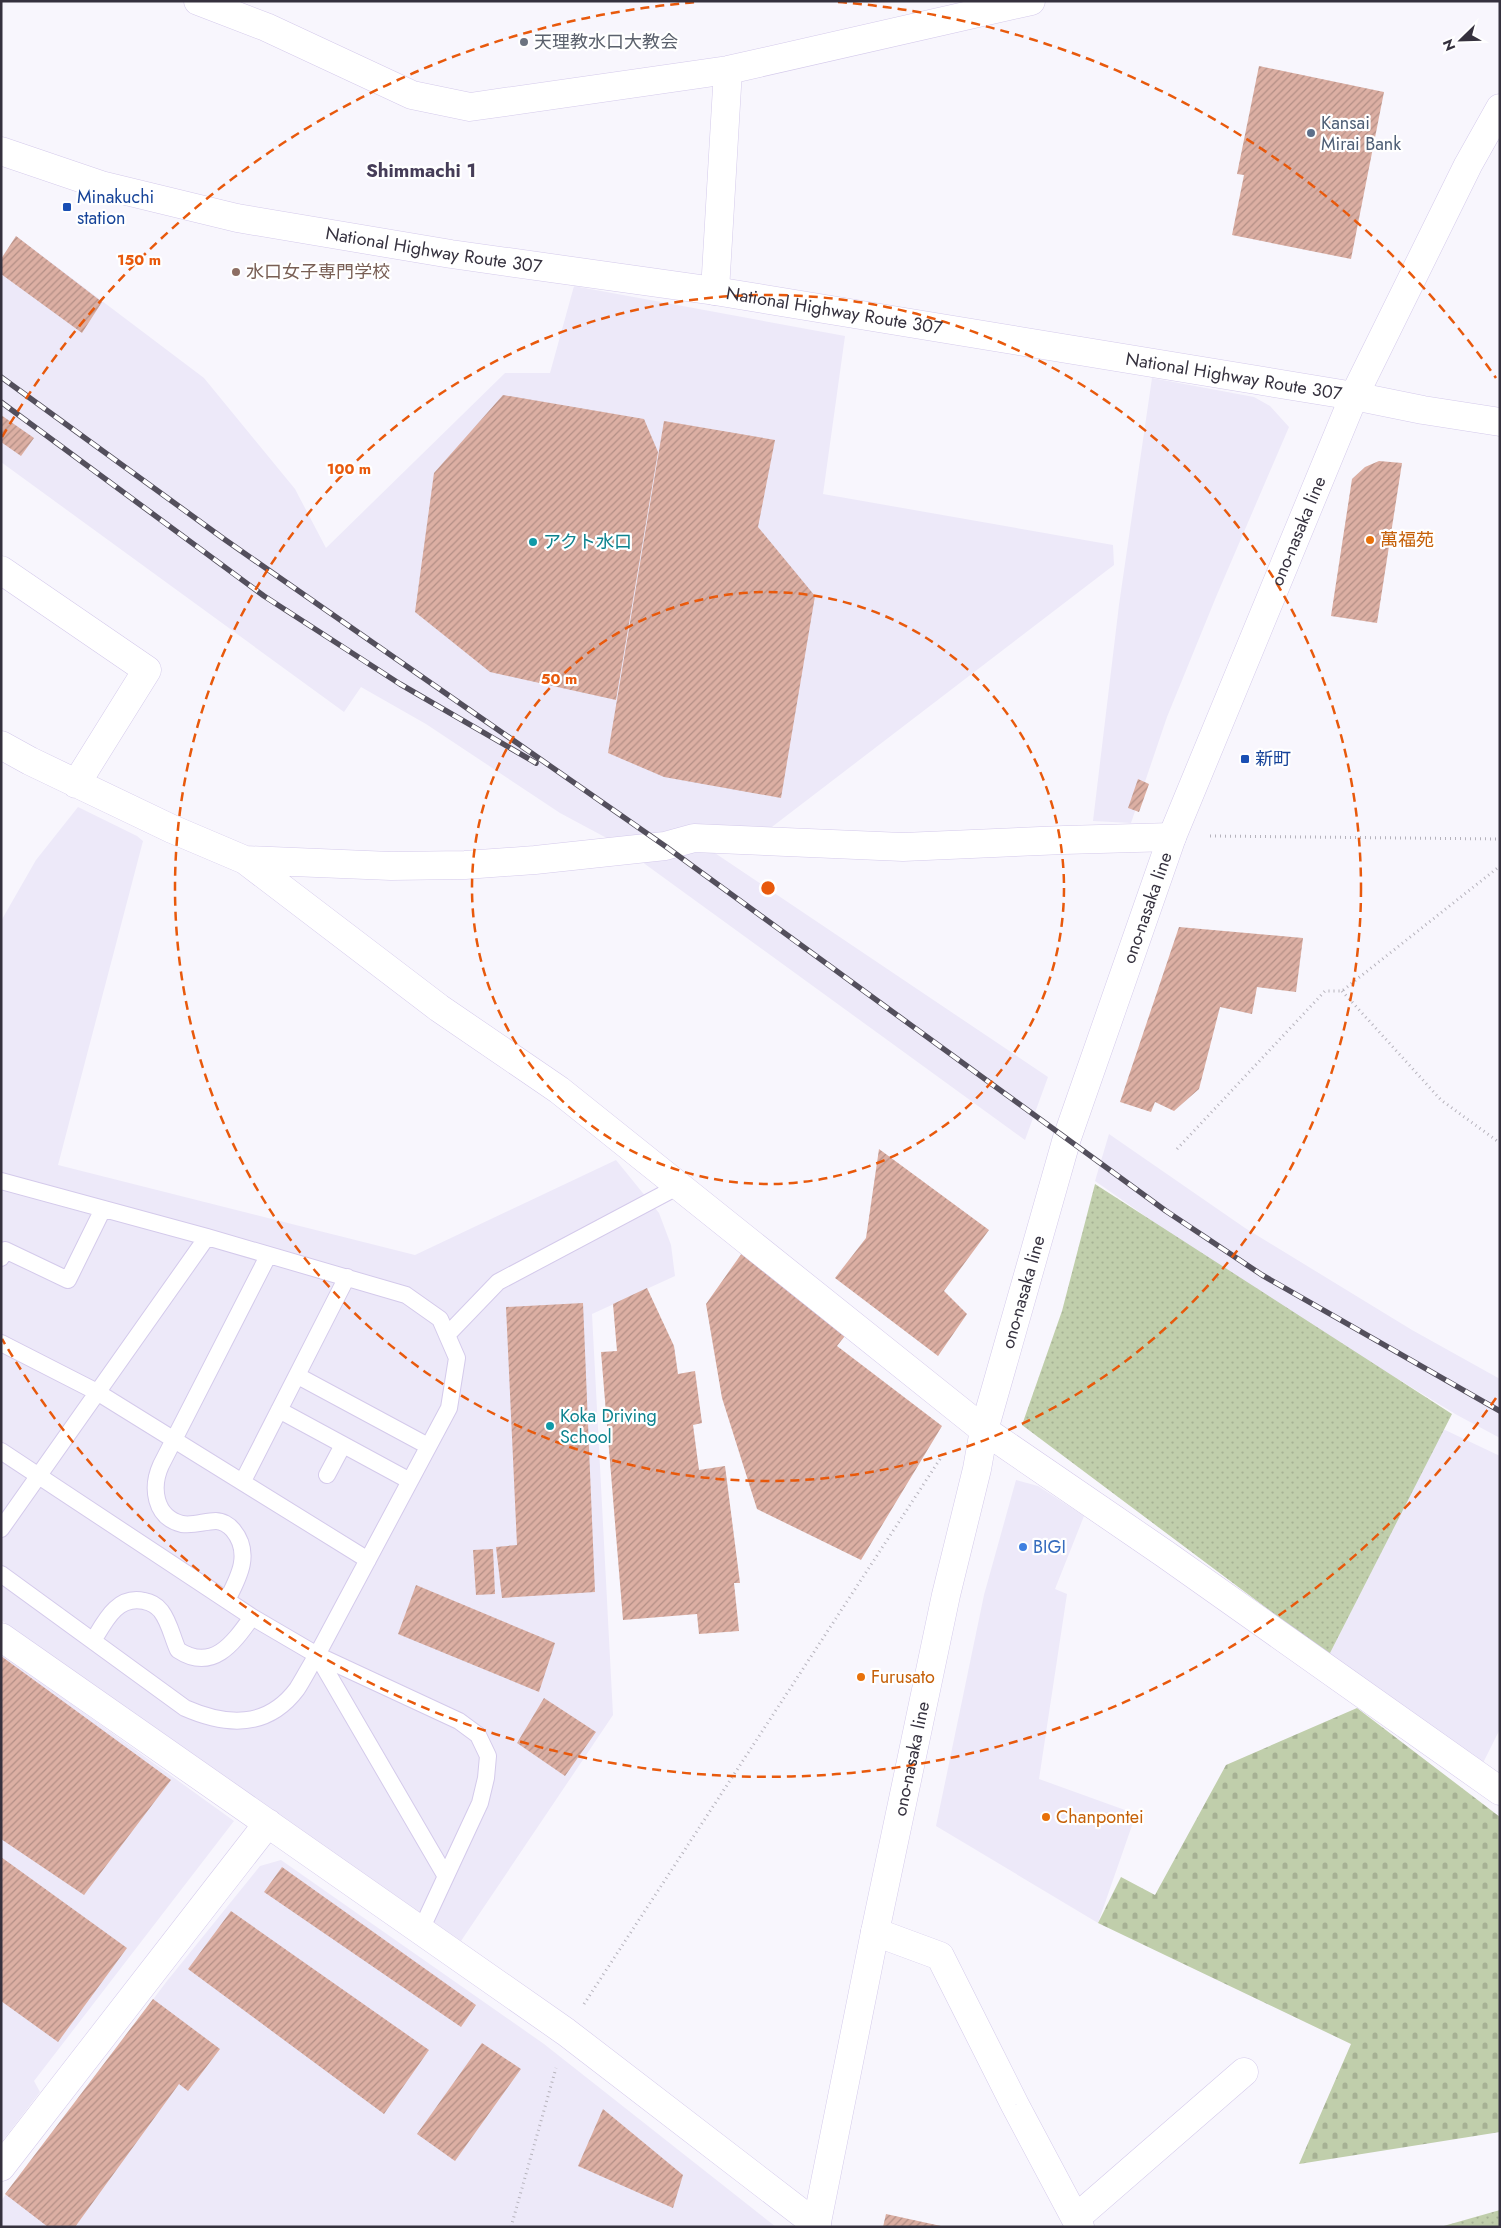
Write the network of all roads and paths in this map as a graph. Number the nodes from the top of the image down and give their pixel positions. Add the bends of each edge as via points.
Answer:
1 (198, 1) edge
2 (1031, 1) edge
3 (728, 70) junction
4 (1500, 108) edge
5 (1, 151) edge
6 (715, 290) junction
7 (1354, 396) junction
8 (1500, 422) edge
9 (1, 570) edge
10 (1, 745) edge
11 (76, 784) junction
12 (1172, 837) junction
13 (1500, 839) edge
14 (245, 860) junction
15 (1500, 866) edge
16 (1342, 991) junction
17 (1500, 1143) edge
18 (1177, 1148) dead end
19 (1, 1180) edge
20 (679, 1186) junction
21 (103, 1209) junction
22 (207, 1237) junction
23 (268, 1256) junction
24 (1, 1258) edge
25 (347, 1277) junction
26 (447, 1336) junction
27 (1, 1343) edge
28 (298, 1376) junction
29 (97, 1392) junction
30 (279, 1410) junction
31 (984, 1430) junction
32 (176, 1440) junction
33 (343, 1445) junction
34 (428, 1446) junction
35 (1, 1451) edge
36 (327, 1475) dead end
37 (39, 1476) junction
38 (243, 1481) junction
39 (410, 1481) junction
40 (1, 1529) edge
41 (368, 1560) junction
42 (1, 1574) edge
43 (227, 1600) junction
44 (252, 1617) junction
45 (1, 1637) edge
46 (93, 1641) junction
47 (317, 1655) junction
48 (1500, 1791) edge
49 (268, 1823) junction
50 (445, 1875) junction
51 (420, 1932) junction
52 (875, 1932) junction
53 (566, 2032) junction
54 (1244, 2072) dead end
55 (1, 2167) edge
56 (1078, 2223) edge
57 (817, 2226) edge
58 (511, 2227) edge

1 - 3 main road via 266,27 412,95 470,107
2 - 3 main road
3 - 6 main road
4 - 7 main road, National Highway Route 307 via 1468,165
5 - 6 main road, National Highway Route 307 via 101,185 237,218 451,254
6 - 7 main road, National Highway Route 307
7 - 8 main road
7 - 12 main road, ono-nasaka line
9 - 11 main road via 147,670
10 - 11 main road
11 - 14 main road via 172,830
12 - 13 path
12 - 14 main road via 903,847 694,838 665,846 465,865 391,866
12 - 31 main road, ono-nasaka line via 1067,1138
14 - 20 main road via 439,1008 559,1090
15 - 16 path
16 - 17 path via 1441,1100
16 - 18 path via 1325,991
19 - 21 lane
20 - 26 lane via 498,1282
20 - 31 main road
21 - 22 lane
21 - 24 lane via 68,1280 5,1250
22 - 23 lane
22 - 29 lane
23 - 25 lane
23 - 32 lane
25 - 26 lane via 406,1295 440,1318
25 - 28 lane
26 - 34 lane via 457,1358 449,1408
27 - 29 lane
28 - 30 lane
28 - 34 lane
29 - 32 lane
29 - 37 lane
30 - 33 lane
30 - 38 lane
31 - 48 main road
31 - 52 main road, ono-nasaka line
31 - 53 path via 953,1458 943,1455
32 - 38 lane
32 - 43 lane via 157,1474 154,1485 156,1498 162,1510 177,1521 194,1524 218,1521 238,1536 243,1549 240,1575
33 - 36 lane
33 - 39 lane
34 - 39 lane
35 - 37 lane
37 - 40 lane
37 - 43 lane
38 - 41 lane
39 - 41 lane
41 - 47 lane
42 - 46 lane
43 - 44 lane
44 - 46 lane via 224,1651 214,1656 195,1658 178,1650 160,1609 137,1599 116,1607
44 - 47 lane
45 - 49 main road
46 - 47 lane via 185,1708 223,1721 245,1721 273,1712 296,1690
47 - 50 lane
47 - 50 lane via 459,1722 478,1736 488,1756 486,1778 480,1802
49 - 51 main road
49 - 55 main road
50 - 51 lane
51 - 53 main road
52 - 56 main road via 940,1956
52 - 57 main road, ono-nasaka line
53 - 57 main road
53 - 58 path
54 - 56 main road

